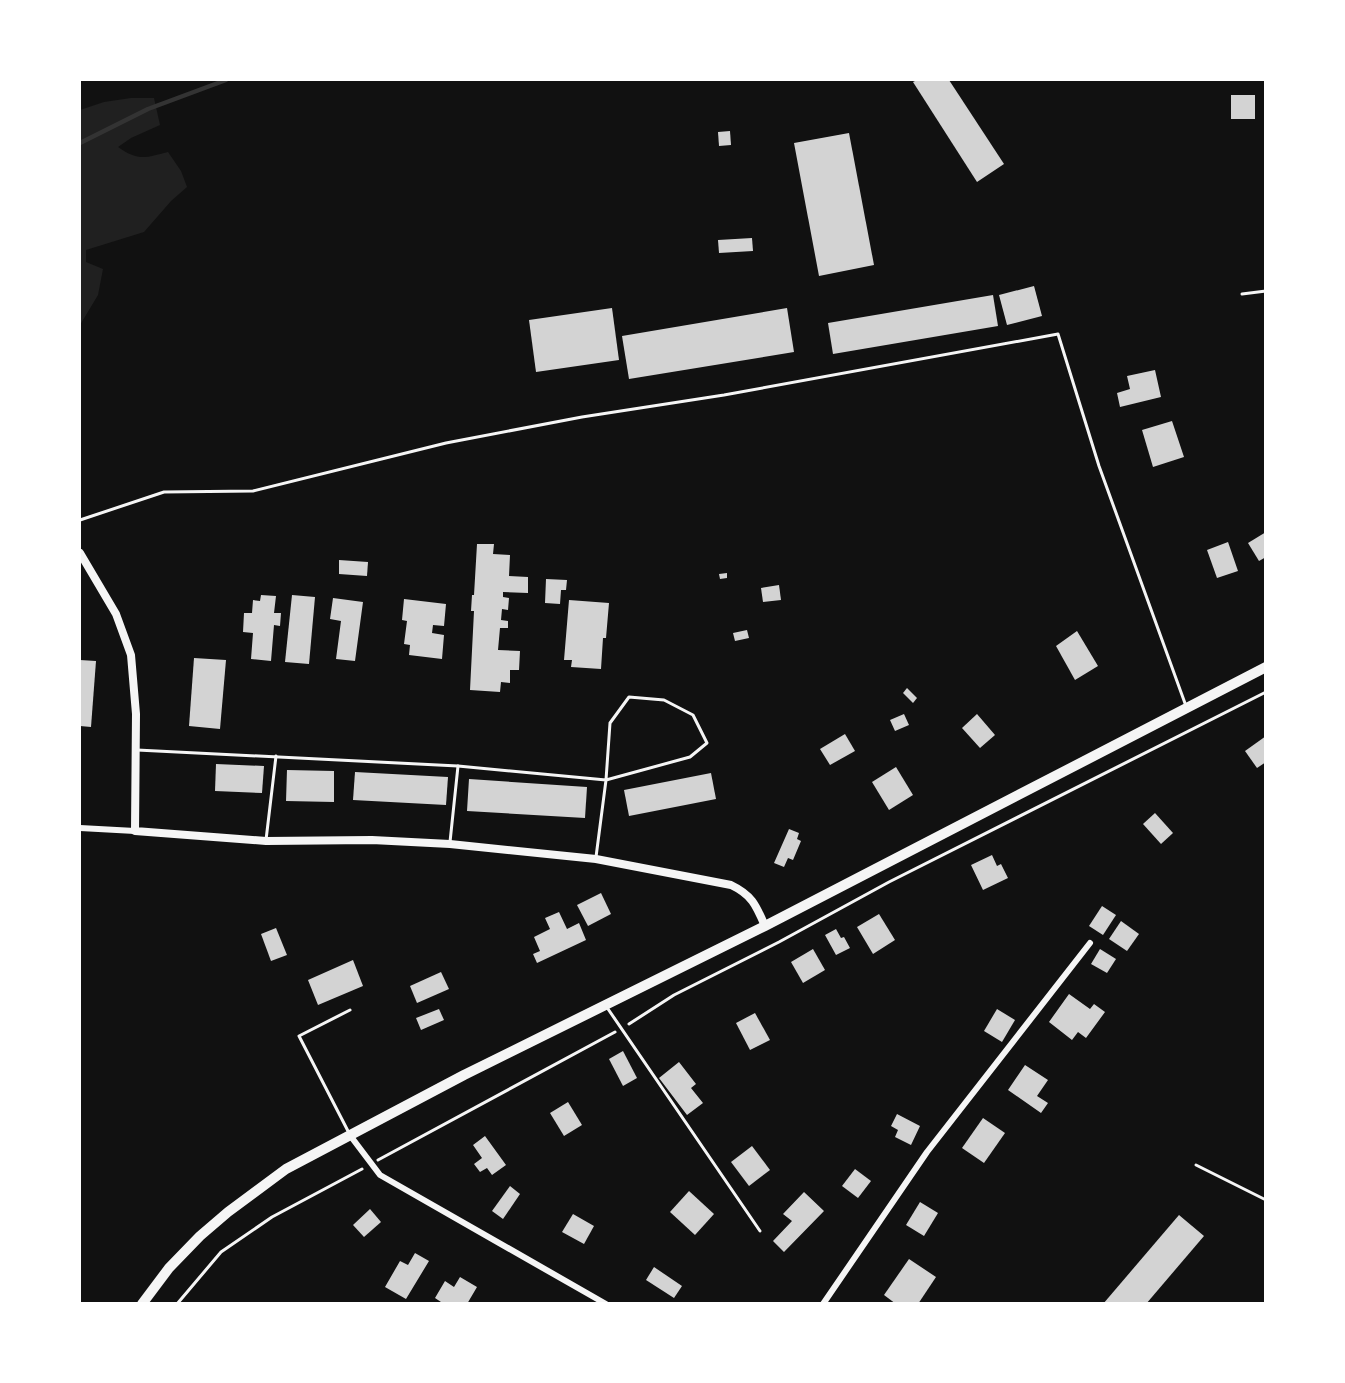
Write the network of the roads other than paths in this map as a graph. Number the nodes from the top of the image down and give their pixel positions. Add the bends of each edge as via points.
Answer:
1 (1266, 291) edge
2 (1242, 294) dead end
3 (80, 520) edge
4 (80, 553) edge
5 (1266, 667) edge
6 (1187, 708) junction
7 (136, 750) junction
8 (276, 756) junction
9 (458, 766) junction
10 (606, 780) junction
11 (80, 828) edge
12 (135, 831) junction
13 (266, 841) junction
14 (450, 844) junction
15 (596, 859) junction
16 (765, 926) junction
17 (1090, 943) dead end
18 (605, 1005) junction
19 (350, 1010) dead end
20 (349, 1134) junction
21 (1196, 1165) dead end
22 (1266, 1200) edge
23 (760, 1231) dead end
24 (142, 1304) edge
25 (606, 1304) edge
26 (823, 1304) edge

1 - 2 lane
3 - 6 lane via 164,492 253,491 446,443 1058,334 1099,466
4 - 7 street via 116,614 131,656
5 - 6 main road
6 - 16 main road
7 - 8 lane
7 - 12 street
8 - 9 lane
8 - 13 lane
9 - 10 lane
9 - 14 lane
10 - 10 lane via 690,757 707,743 693,715 664,700 629,697 610,723
10 - 15 lane
11 - 12 street
12 - 13 street
13 - 14 street
14 - 15 street
15 - 16 street via 731,885 747,893
16 - 18 main road
17 - 26 street via 927,1152
18 - 20 main road
18 - 23 lane
19 - 20 lane via 299,1036
20 - 24 main road via 286,1169 228,1212 169,1268
20 - 25 street via 380,1175
21 - 22 lane

